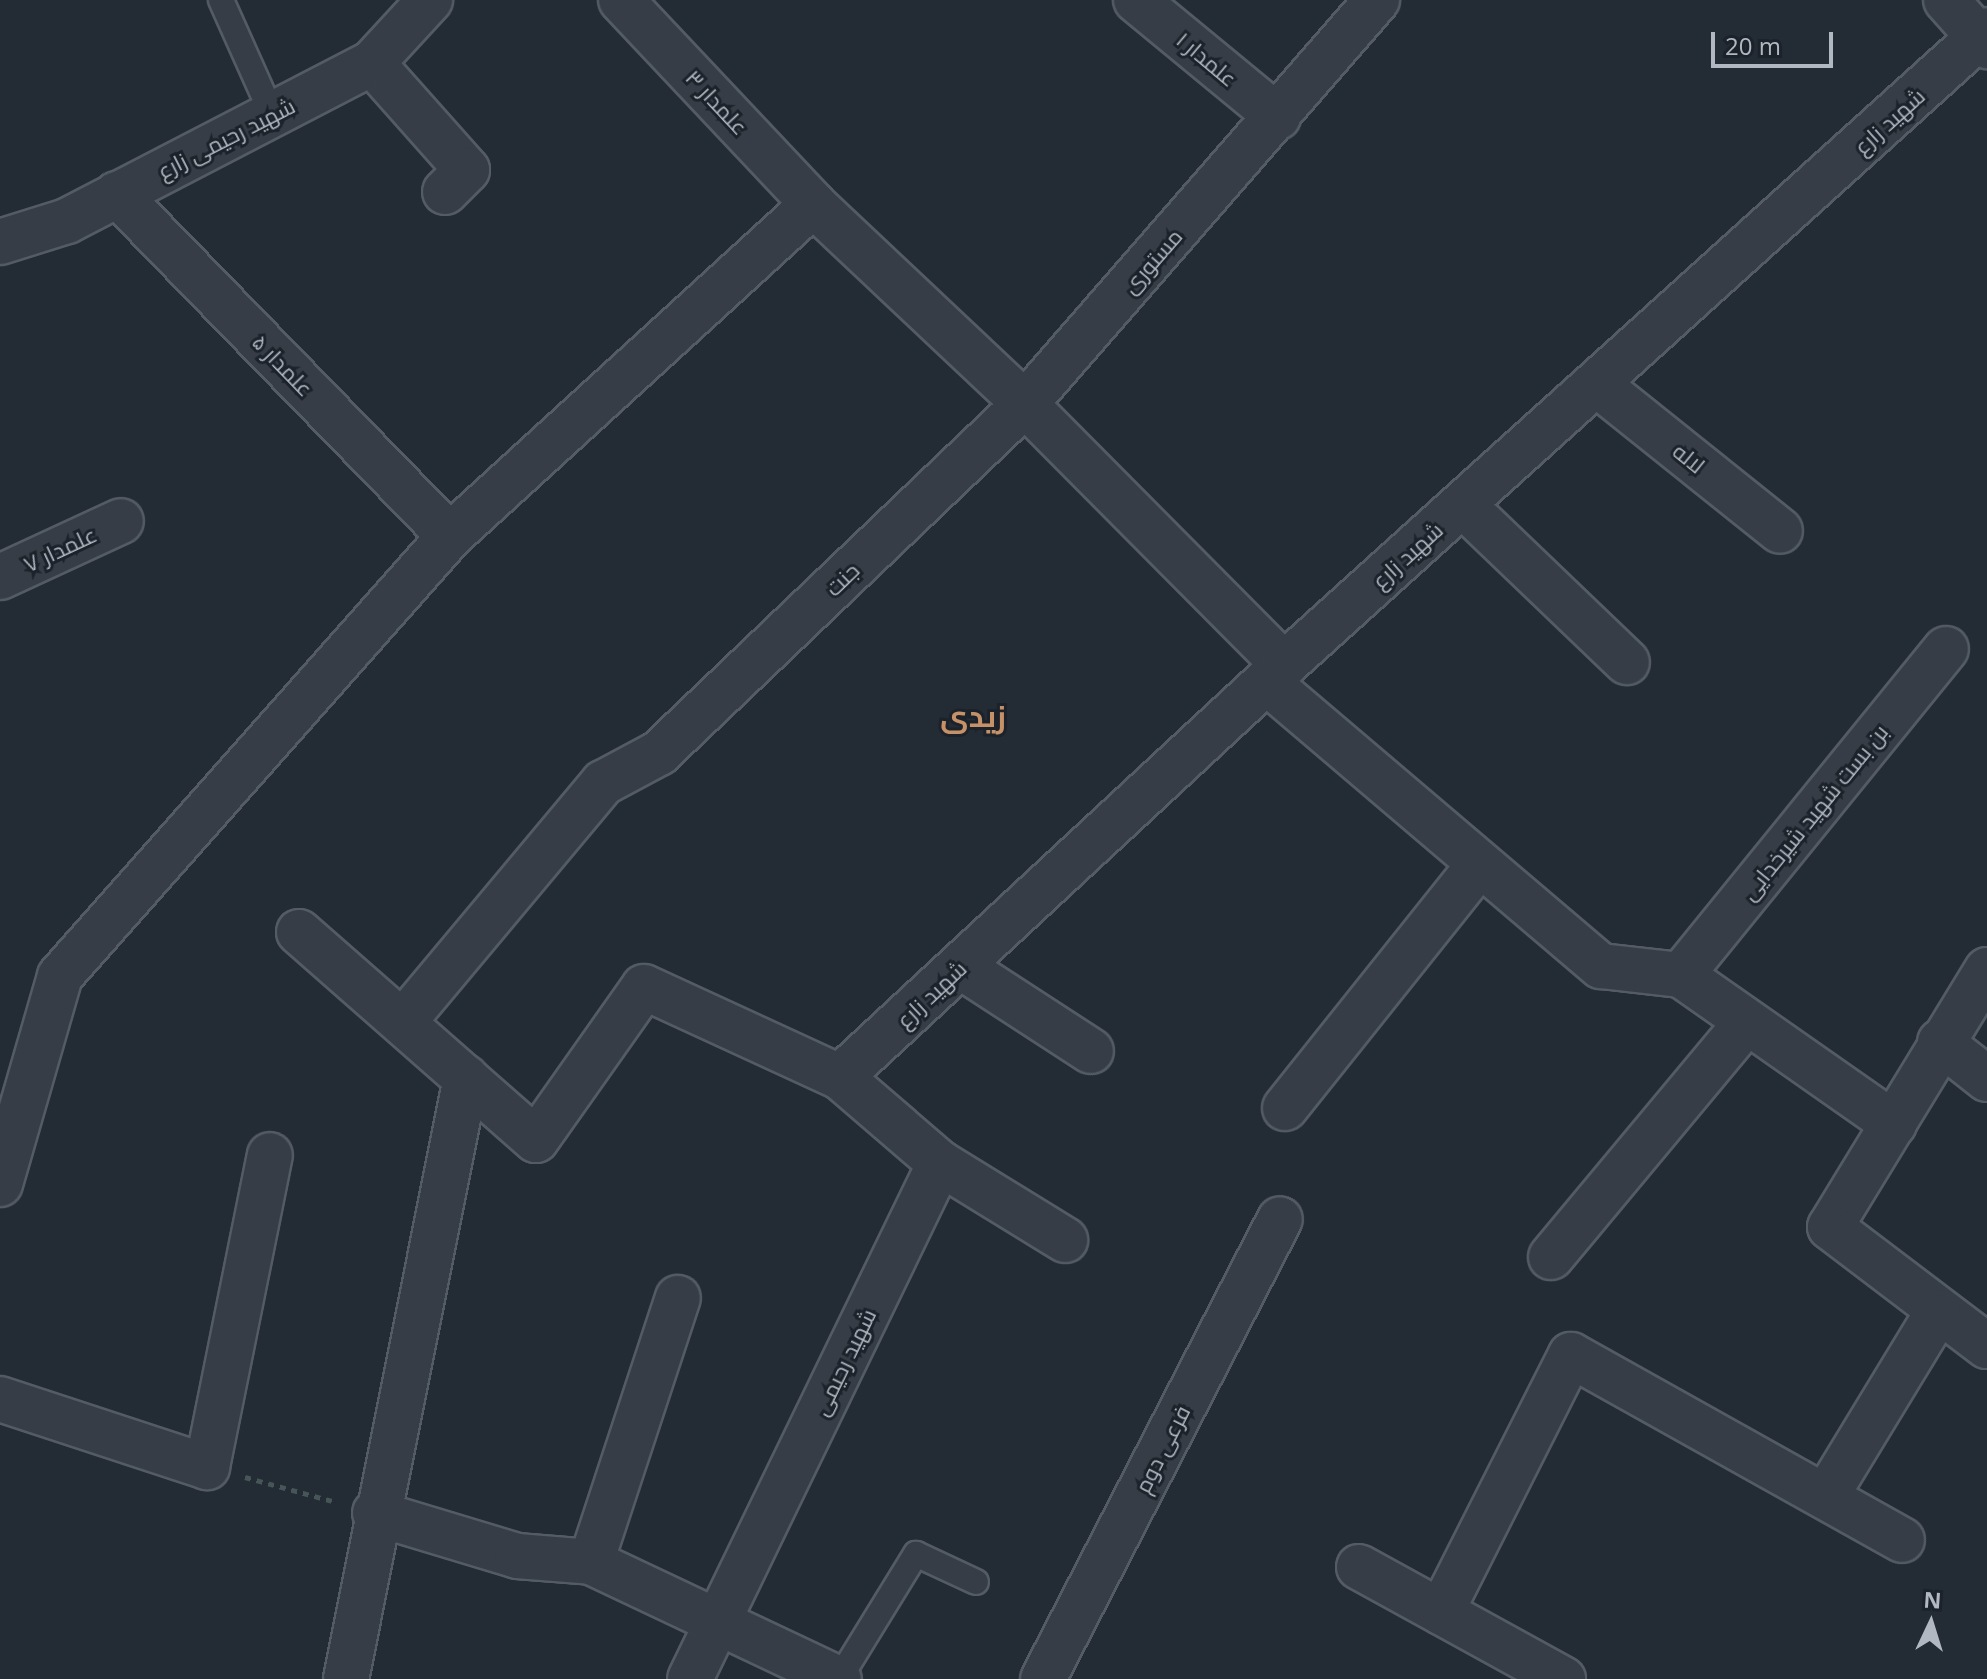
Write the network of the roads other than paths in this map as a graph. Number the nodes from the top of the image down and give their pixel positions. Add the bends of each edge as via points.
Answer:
1 (221, 0) edge
2 (430, 0) edge
3 (621, 0) edge
4 (1136, 0) edge
5 (1377, 0) edge
6 (1946, 0) edge
7 (1985, 38) edge
8 (372, 63) junction
9 (272, 114) junction
10 (1278, 117) junction
11 (445, 192) dead end
12 (117, 194) junction
13 (813, 204) junction
14 (0, 242) edge
15 (1598, 385) junction
16 (1025, 404) junction
17 (1463, 505) junction
18 (121, 521) dead end
19 (1780, 531) dead end
20 (450, 536) junction
21 (0, 577) edge
22 (1946, 649) dead end
23 (1627, 662) dead end
24 (1276, 674) junction
25 (1480, 864) junction
26 (299, 932) dead end
27 (960, 966) junction
28 (1987, 970) edge
29 (1681, 975) junction
30 (403, 1022) junction
31 (1747, 1022) junction
32 (1940, 1042) junction
33 (1091, 1051) dead end
34 (840, 1077) junction
35 (466, 1078) junction
36 (1987, 1079) edge
37 (1285, 1108) dead end
38 (1894, 1124) junction
39 (270, 1155) dead end
40 (940, 1163) junction
41 (0, 1184) edge
42 (1280, 1219) dead end
43 (1065, 1240) dead end
44 (1551, 1257) dead end
45 (678, 1298) dead end
46 (1938, 1312) junction
47 (1987, 1346) edge
48 (0, 1399) edge
49 (1826, 1496) junction
50 (375, 1513) junction
51 (1902, 1540) dead end
52 (591, 1562) junction
53 (1359, 1567) dead end
54 (976, 1582) dead end
55 (1441, 1612) junction
56 (718, 1621) junction
57 (346, 1679) edge
58 (690, 1679) edge
59 (839, 1679) edge
60 (1043, 1679) edge
61 (1563, 1679) edge

1 - 9 lane
2 - 8 street, شهید رحیمی زارع
3 - 13 street, علمدار ۳
4 - 10 street, علمدار ۱
5 - 10 street, مستوری
6 - 7 street
7 - 15 street, شهید زارع
8 - 9 street, شهید رحیمی زارع
8 - 11 street via 467,170
9 - 12 street, شهید رحیمی زارع
10 - 16 street, مستوری
12 - 14 street, شهید رحیمی زارع via 67,221
12 - 20 street, علمدار ۵
13 - 16 street, علمدار ۳
13 - 20 street
15 - 17 street, شهید زارع
15 - 19 street, لاله
16 - 24 street, علمدار ۳
16 - 30 street, جنت via 659,753 603,783
17 - 23 street
17 - 24 street, شهید زارع
18 - 21 street, علمدار ۷
20 - 41 street via 60,976
22 - 29 street, بن بست شهید شیرخدایی
24 - 25 street, علمدار ۳
24 - 27 street, شهید زارع
25 - 29 street, علمدار ۳ via 1601,966
25 - 37 street
26 - 30 street
27 - 33 street
27 - 34 street, شهید زارع
28 - 32 street
29 - 31 street
30 - 35 street
31 - 38 street
31 - 44 street
32 - 36 street
32 - 38 street
34 - 35 street via 644,987 536,1140
34 - 40 street
35 - 50 street
38 - 46 street via 1830,1227
39 - 48 street via 207,1467
40 - 43 street
40 - 56 street, شهید رحیمی
42 - 60 street, فرعی دوم
45 - 52 street
46 - 47 street
46 - 49 street
49 - 51 street
49 - 55 street via 1571,1355
50 - 52 street via 517,1556
50 - 57 street
52 - 56 street
53 - 55 street
54 - 59 lane via 916,1554
55 - 61 street
56 - 58 street, شهید رحیمی
56 - 59 street

